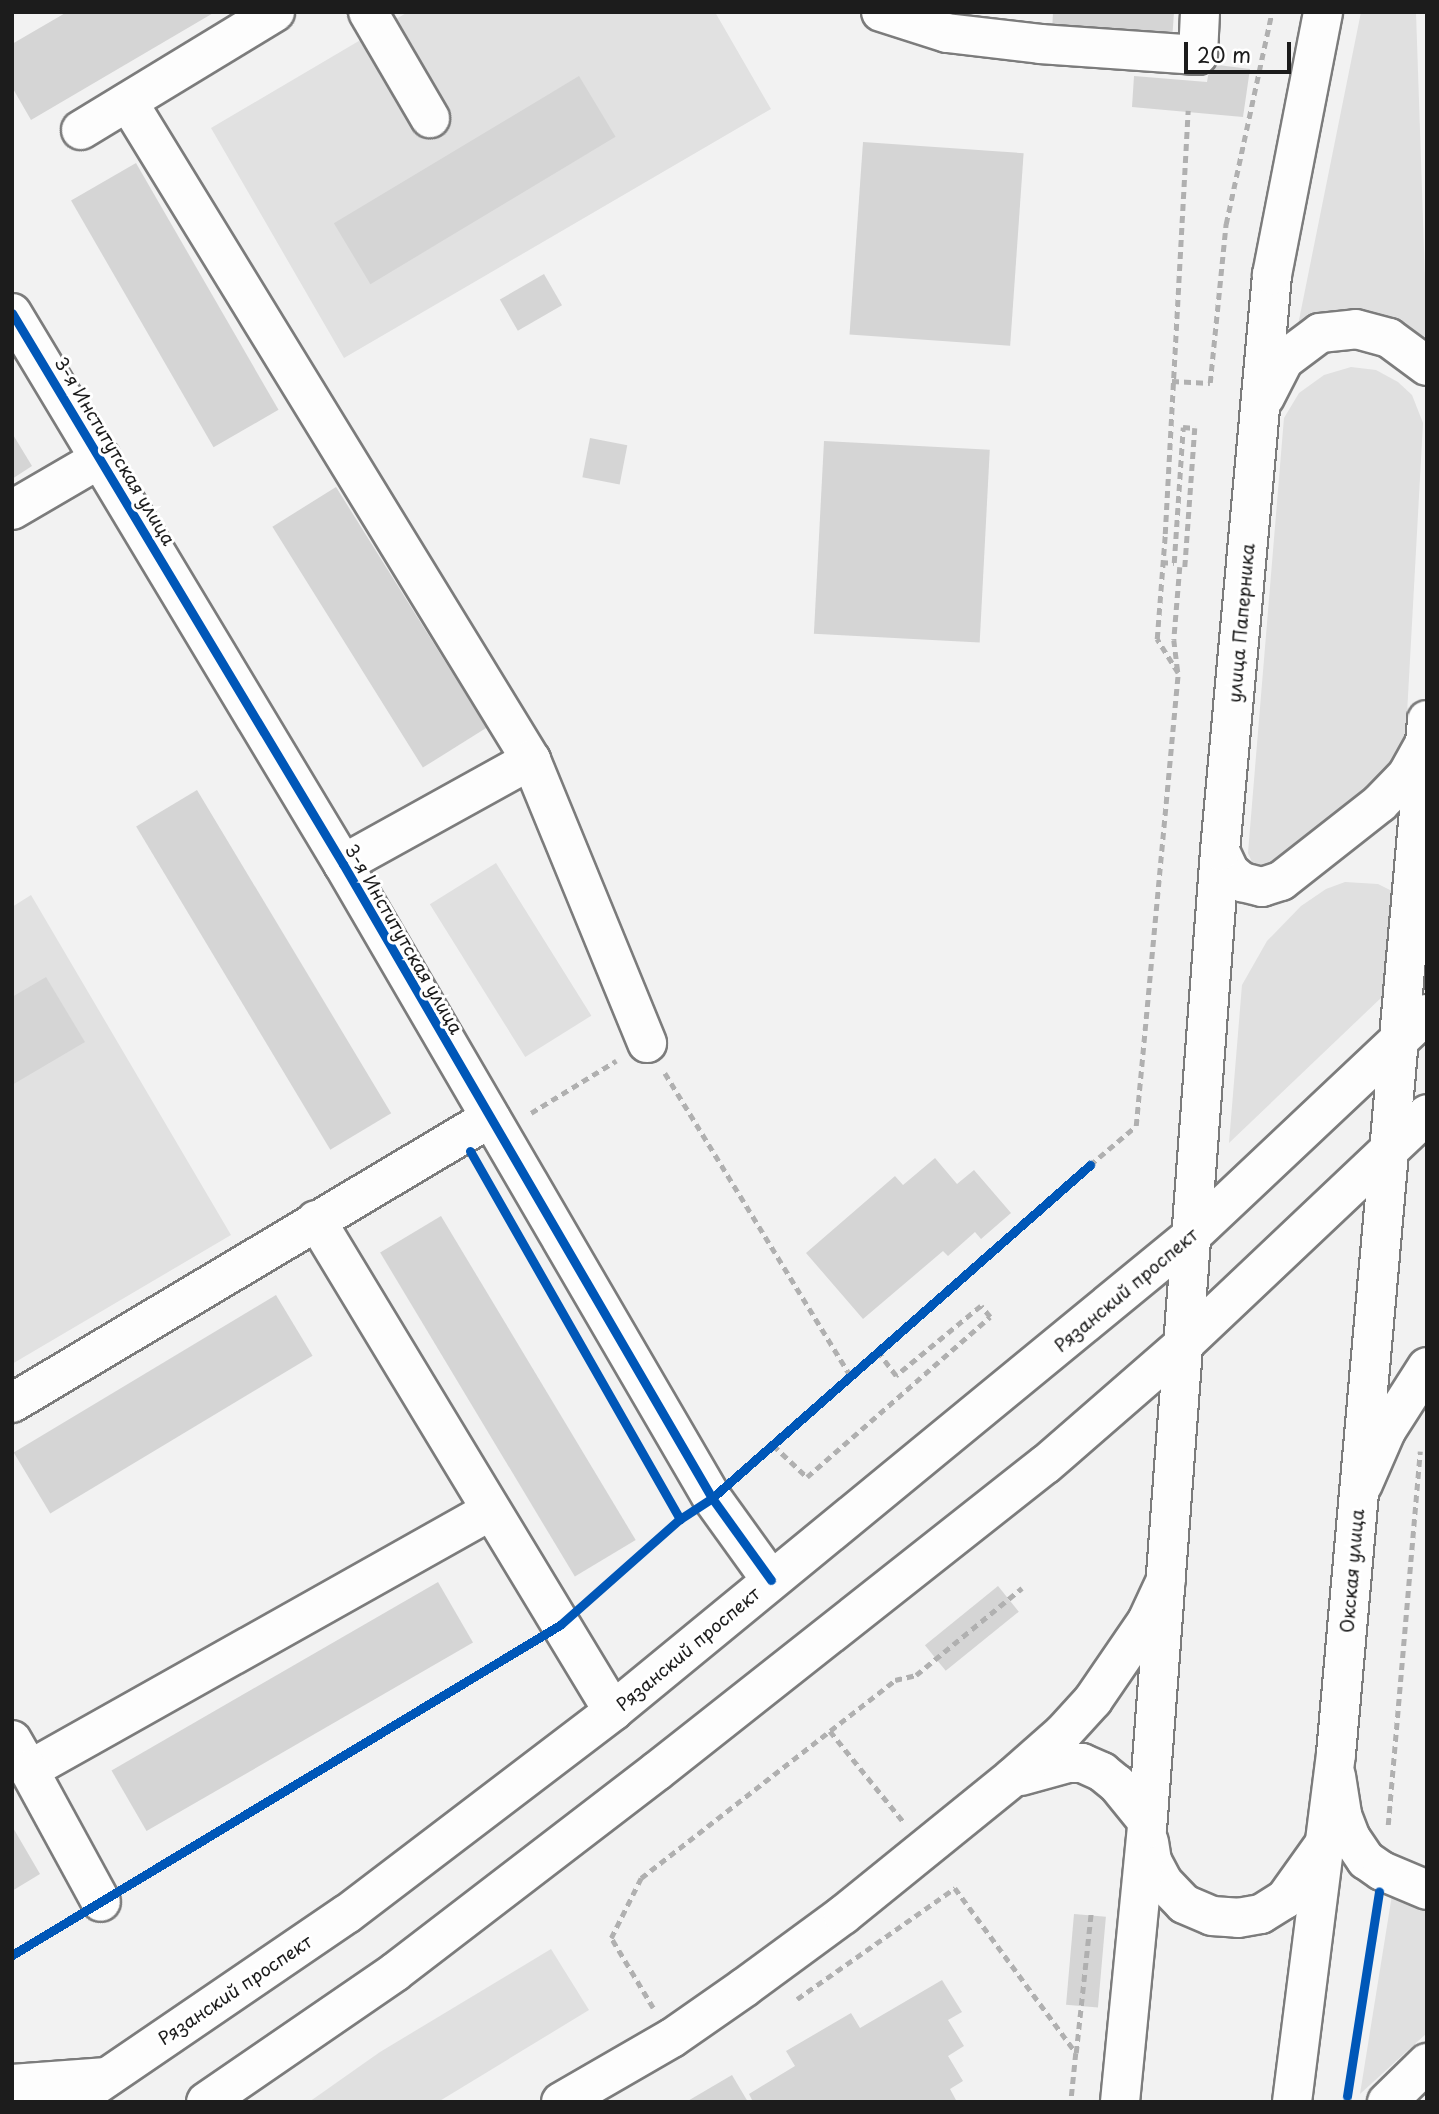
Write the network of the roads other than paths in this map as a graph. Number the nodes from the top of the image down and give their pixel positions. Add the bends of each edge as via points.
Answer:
1 (275, 12) edge
2 (368, 12) edge
3 (881, 12) edge
4 (1200, 12) edge
5 (1323, 12) edge
6 (128, 102) junction
7 (430, 118) dead end
8 (81, 130) dead end
9 (12, 313) edge
10 (1427, 366) edge
11 (1262, 402) junction
12 (101, 458) junction
13 (12, 510) edge
14 (1426, 730) edge
15 (531, 760) junction
16 (1220, 851) junction
17 (343, 864) junction
18 (1414, 1026) edge
19 (646, 1043) road end
20 (1427, 1114) edge
21 (507, 1118) junction
22 (1391, 1149) junction
23 (316, 1220) junction
24 (1190, 1237) junction
25 (1182, 1345) junction
26 (1427, 1367) edge
27 (12, 1403) edge
28 (1358, 1495) junction
29 (490, 1511) junction
30 (1167, 1578) junction
31 (771, 1580) junction
32 (613, 1711) junction
33 (1335, 1754) junction
34 (21, 1755) edge
35 (1012, 1778) junction
36 (1147, 1825) junction
37 (1327, 1841) junction
38 (1427, 1890) edge
39 (101, 1902) dead end
40 (1427, 2063) edge
41 (107, 2077) junction
42 (12, 2084) edge
43 (71, 2102) edge
44 (206, 2102) edge
45 (561, 2102) edge
46 (1120, 2102) edge
47 (1292, 2102) edge
48 (1387, 2102) edge

1 - 6 main road
2 - 7 main road
3 - 4 main road via 947,33 1198,55
5 - 11 main road, улица Паперника via 1272,275
6 - 8 main road
6 - 15 main road
9 - 12 main road, 3-я Институтская улица
10 - 11 main road via 1389,338 1356,329 1320,333 1284,360
11 - 16 main road, улица Паперника
12 - 13 main road
12 - 17 main road, 3-я Институтская улица
14 - 16 main road via 1407,775 1380,803 1281,881 1262,887 1242,882 1230,872
14 - 18 main road
15 - 17 main road
15 - 19 main road
16 - 24 main road, улица Паперника
17 - 21 main road, 3-я Институтская улица
18 - 22 main road, Окская улица
18 - 24 main road, Рязанский проспект
20 - 22 main road
21 - 23 main road
21 - 31 main road, 3-я Институтская улица via 712,1498
22 - 25 main road
22 - 28 main road, Окская улица
23 - 27 main road
23 - 29 main road
24 - 25 main road
24 - 31 main road, Рязанский проспект
25 - 30 main road
25 - 44 main road via 1045,1465 668,1763 396,1972
26 - 28 main road via 1386,1431
28 - 33 main road, Окская улица
29 - 32 main road
29 - 34 main road
30 - 35 main road via 1147,1621 1093,1700
30 - 36 main road
31 - 32 main road, Рязанский проспект
32 - 41 main road, Рязанский проспект via 346,1914
33 - 37 main road, Окская улица
33 - 38 main road via 1336,1789 1351,1838 1366,1860 1382,1871
34 - 39 main road
35 - 36 main road via 1082,1763 1117,1784
35 - 45 main road via 843,1915 735,1994 672,2038
36 - 37 main road via 1152,1861 1163,1882 1184,1904 1212,1916 1238,1919 1261,1914 1285,1899
36 - 46 main road
37 - 47 main road, Окская улица
40 - 48 main road
41 - 42 main road
41 - 43 main road, Рязанский проспект

